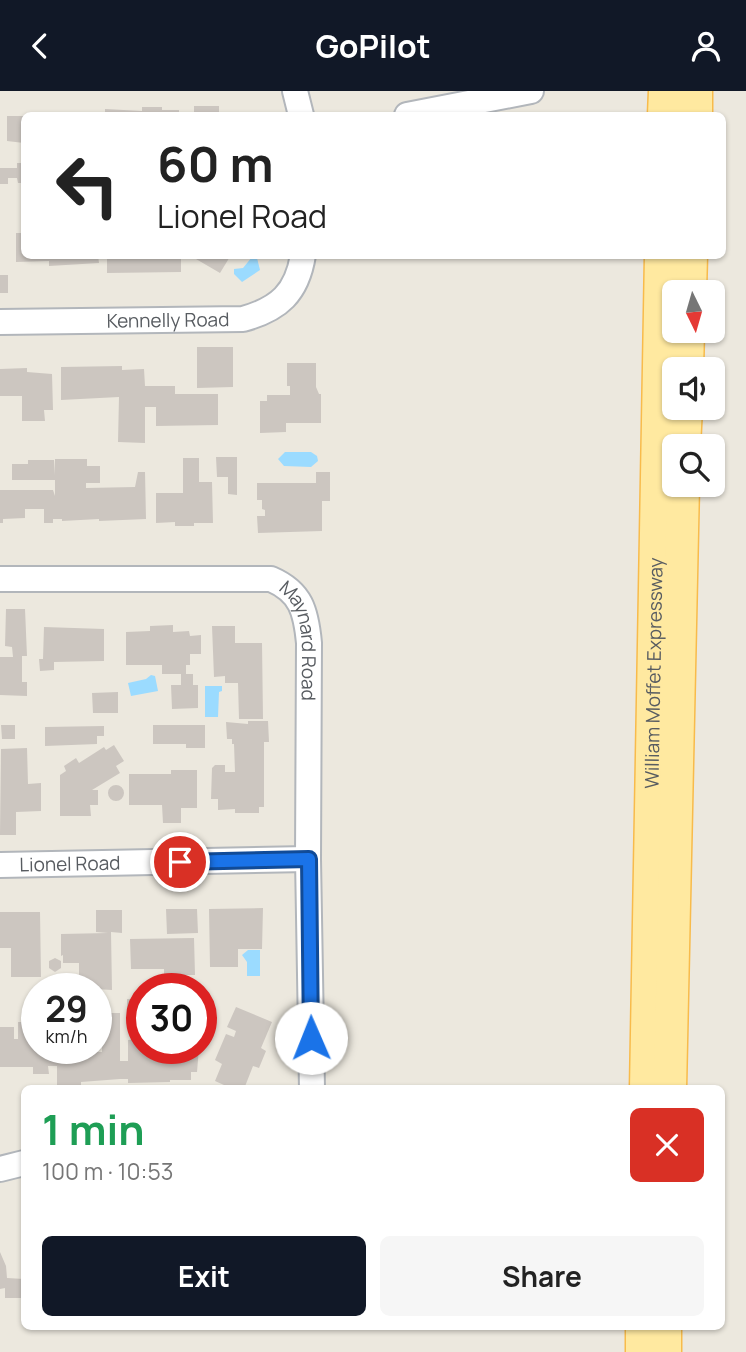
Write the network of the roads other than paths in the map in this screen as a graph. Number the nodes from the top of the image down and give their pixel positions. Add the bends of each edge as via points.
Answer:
1 (295, 91) edge
2 (531, 91) edge
3 (664, 91) edge
4 (696, 91) edge
5 (300, 112) edge
6 (422, 112) edge
7 (664, 112) edge
8 (696, 112) edge
9 (302, 259) edge
10 (661, 259) edge
11 (691, 259) edge
12 (690, 280) edge
13 (0, 322) edge
14 (683, 497) edge
15 (0, 579) edge
16 (309, 859) junction
17 (0, 865) edge
18 (312, 1085) edge
19 (646, 1085) edge
20 (670, 1085) edge
21 (21, 1164) edge
22 (0, 1169) edge
23 (642, 1330) edge
24 (665, 1330) edge
25 (642, 1352) edge
26 (665, 1352) edge

1 - 5 street
2 - 6 street
3 - 7 main road
4 - 8 main road
9 - 13 street, Kennelly Road via 297,281 282,300 243,319
10 - 19 main road, William Moffet Expressway
11 - 12 main road
14 - 20 main road, William Moffet Expressway
15 - 16 street, Maynard Road via 271,579 295,594 307,623 309,643
16 - 17 street, Lionel Road
16 - 18 street, Maynard Road
21 - 22 street
23 - 25 main road
24 - 26 main road

